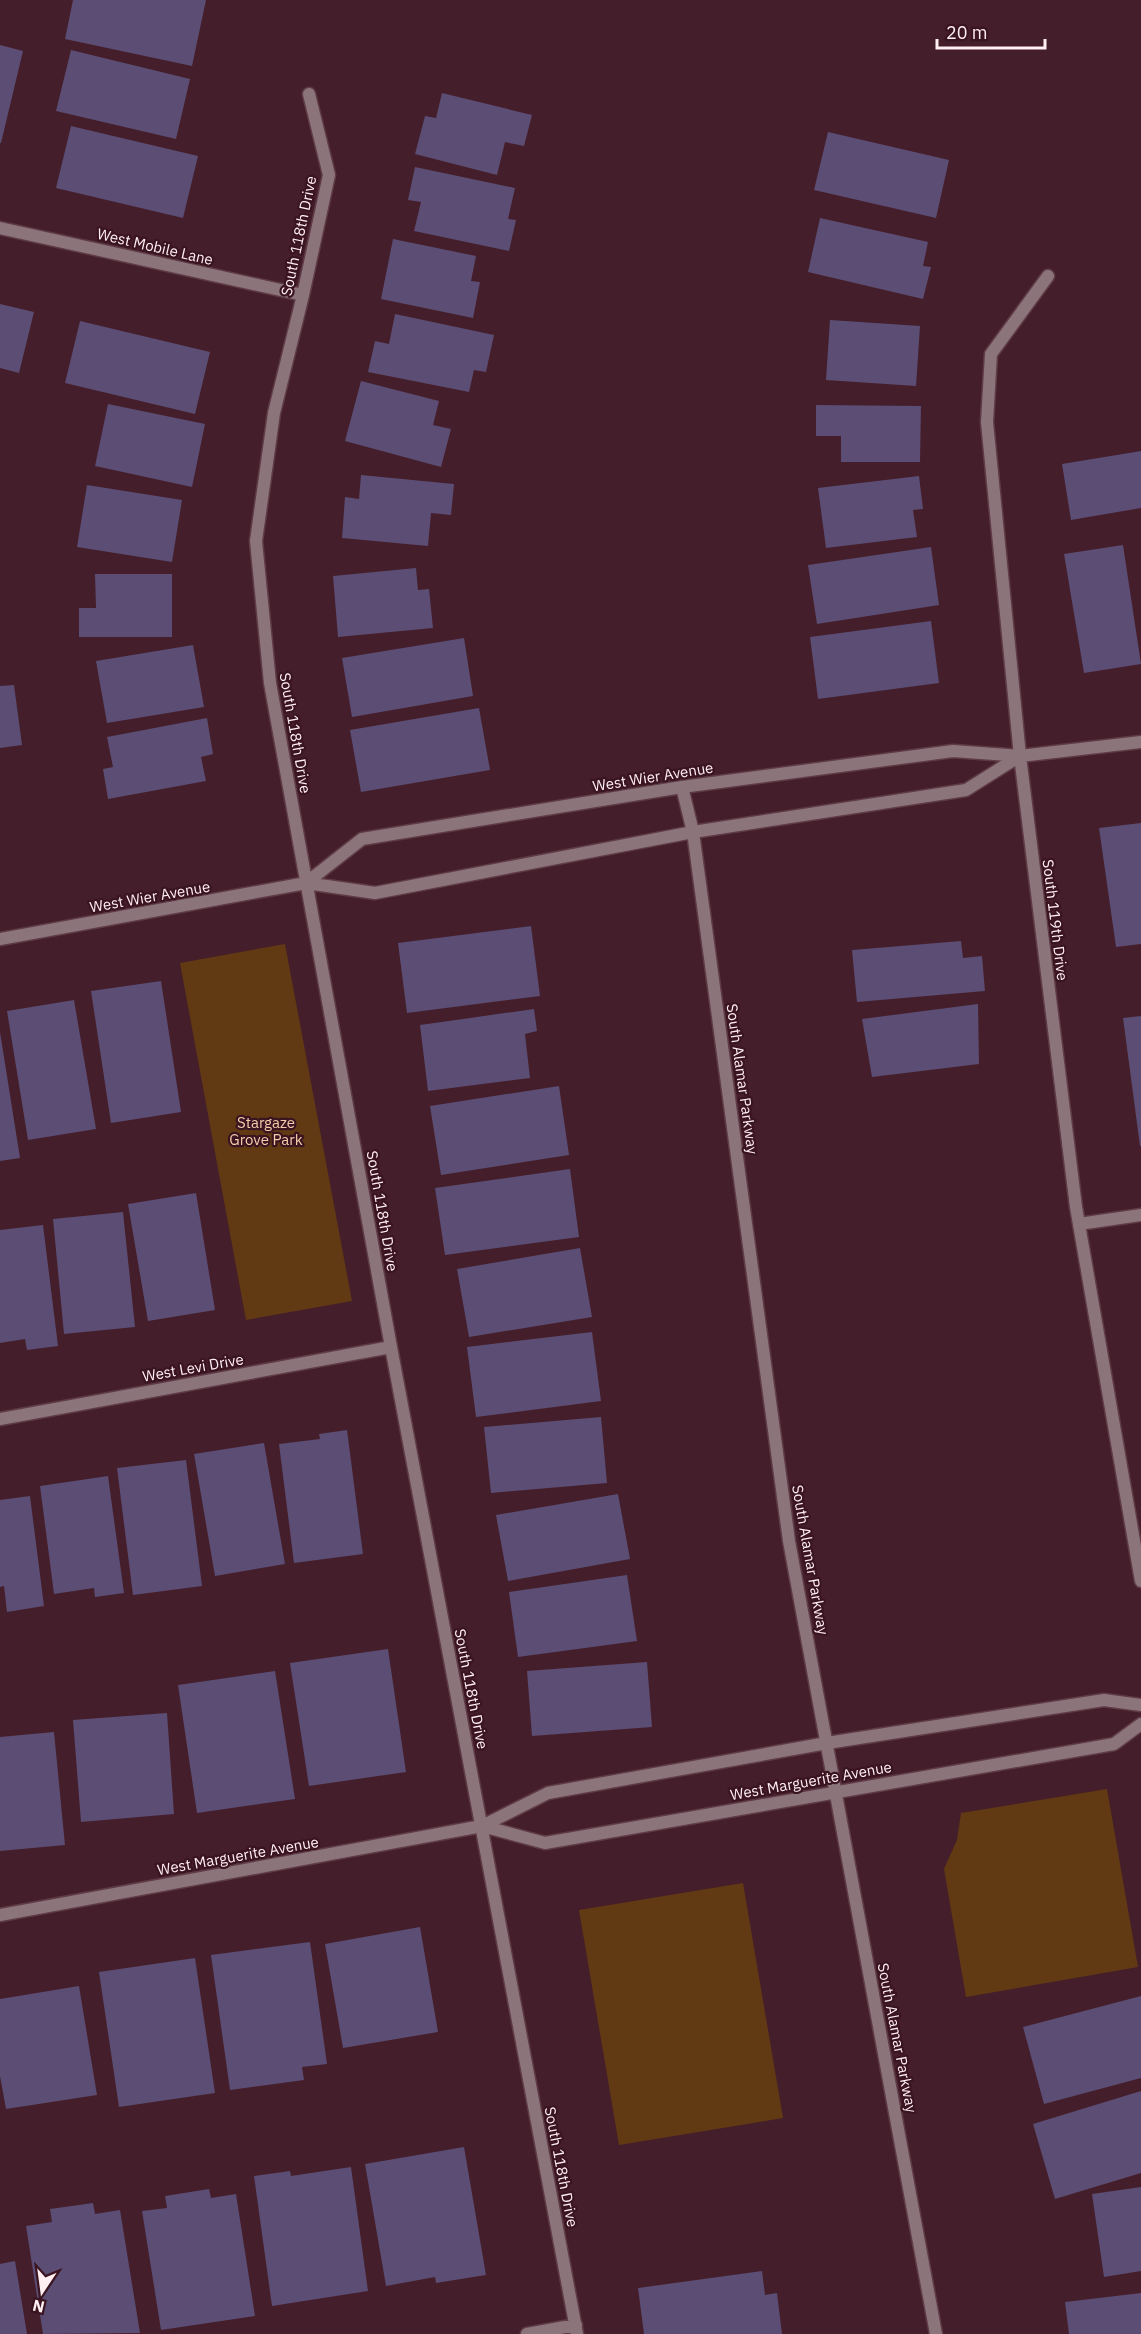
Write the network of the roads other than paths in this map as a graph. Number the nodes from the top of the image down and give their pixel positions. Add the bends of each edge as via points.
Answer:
1 (309, 94) dead end
2 (0, 228) edge
3 (1048, 276) dead end
4 (303, 295) junction
5 (1141, 742) edge
6 (1020, 756) junction
7 (682, 787) junction
8 (693, 832) junction
9 (306, 884) junction
10 (0, 939) edge
11 (1141, 1215) edge
12 (1079, 1224) junction
13 (391, 1347) junction
14 (0, 1419) edge
15 (1141, 1581) edge
16 (1141, 1705) edge
17 (1141, 1724) edge
18 (827, 1743) junction
19 (836, 1792) junction
20 (482, 1826) junction
21 (0, 1915) edge
22 (576, 2330) edge
23 (527, 2334) edge
24 (936, 2334) edge

1 - 4 street, South 118th Drive via 329,175
2 - 4 street, West Mobile Lane
3 - 6 street, South 119th Drive via 991,354 990,365 987,422
4 - 9 street, South 118th Drive via 274,413 256,541 270,683
5 - 6 street, West Wier Avenue
6 - 7 street, West Wier Avenue via 953,751
6 - 8 street, West Wier Avenue via 966,790
6 - 12 street, South 119th Drive
7 - 8 street, South Alamar Parkway
7 - 9 street, West Wier Avenue via 362,839
8 - 9 street, West Wier Avenue via 375,893
8 - 18 street, South Alamar Parkway via 789,1541
9 - 10 street, West Wier Avenue
9 - 13 street, South 118th Drive
11 - 12 street
12 - 15 street, South 119th Drive
13 - 14 street, West Levi Drive
13 - 20 street, South 118th Drive
16 - 18 street, West Marguerite Avenue via 1104,1700
17 - 19 street, West Marguerite Avenue via 1114,1743
18 - 19 street, South Alamar Parkway
18 - 20 street, West Marguerite Avenue via 548,1793
19 - 20 street, West Marguerite Avenue via 545,1843
19 - 24 street, South Alamar Parkway
20 - 21 street, West Marguerite Avenue
20 - 22 street, South 118th Drive
22 - 23 street

